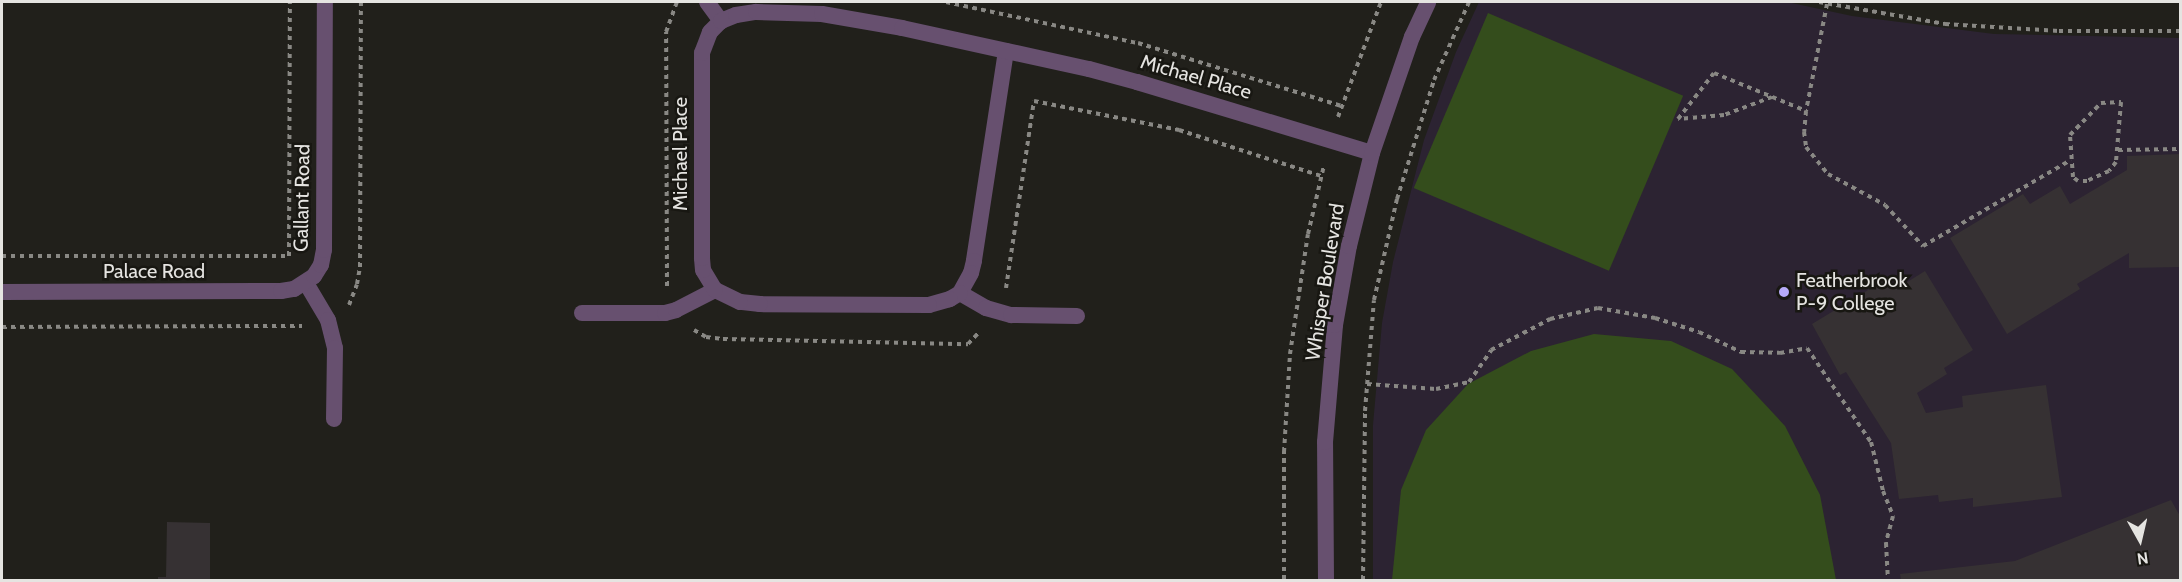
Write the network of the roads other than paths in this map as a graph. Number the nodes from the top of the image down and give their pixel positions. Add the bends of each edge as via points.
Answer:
1 (325, 2) edge
2 (708, 2) edge
3 (1428, 2) edge
4 (721, 21) junction
5 (1006, 51) junction
6 (1372, 153) junction
7 (306, 283) junction
8 (715, 290) junction
9 (2, 292) edge
10 (960, 292) junction
11 (582, 313) dead end
12 (1077, 316) dead end
13 (334, 419) dead end
14 (1326, 580) edge

1 - 7 street, Gallant Road via 324,250 321,265
2 - 4 street
3 - 6 street, Whisper Boulevard
4 - 5 street, Michael Place via 756,12 822,14
4 - 8 street, Michael Place via 704,43 701,75 702,258 703,270
5 - 6 street, Michael Place via 1137,82
5 - 10 street via 974,261
6 - 14 street, Whisper Boulevard via 1335,325 1325,442
7 - 9 street, Palace Road via 294,290 259,292
7 - 13 street via 328,320 334,348
8 - 10 street via 740,302 772,304 929,305
8 - 11 street via 676,310 648,314
10 - 12 street via 999,312

